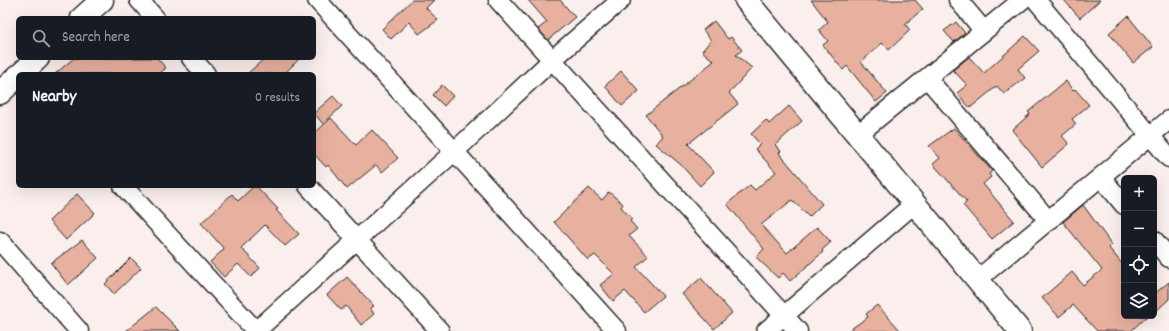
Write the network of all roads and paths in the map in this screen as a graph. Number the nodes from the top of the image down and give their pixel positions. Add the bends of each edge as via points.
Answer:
1 (102, 0) edge
2 (138, 0) edge
3 (317, 0) edge
4 (498, 0) edge
5 (621, 0) edge
6 (746, 0) edge
7 (958, 0) edge
8 (1022, 0) edge
9 (1036, 0) edge
10 (84, 16) edge
11 (153, 16) edge
12 (984, 31) junction
13 (553, 59) junction
14 (36, 60) edge
15 (194, 60) edge
16 (23, 72) edge
17 (204, 72) edge
18 (16, 78) edge
19 (927, 78) junction
20 (0, 93) edge
21 (1169, 120) edge
22 (857, 135) junction
23 (1150, 136) junction
24 (455, 151) junction
25 (1169, 158) edge
26 (1101, 177) junction
27 (125, 188) edge
28 (310, 188) edge
29 (1121, 200) edge
30 (914, 204) junction
31 (1049, 221) junction
32 (357, 240) junction
33 (0, 241) edge
34 (1157, 244) edge
35 (1169, 258) edge
36 (978, 279) junction
37 (784, 316) junction
38 (79, 331) edge
39 (256, 331) edge
40 (440, 331) edge
41 (617, 331) edge
42 (766, 331) edge
43 (798, 331) edge
44 (1020, 331) edge

1 - 10 street
2 - 11 street
3 - 24 street
4 - 13 street
5 - 13 street
6 - 22 street
7 - 12 street
8 - 12 street
9 - 23 street
12 - 19 street
13 - 24 street
13 - 37 street
14 - 16 street
15 - 17 street
18 - 20 street
19 - 22 street
19 - 31 street
21 - 23 street
22 - 30 street
23 - 25 street
23 - 26 street
24 - 32 street
24 - 41 street
26 - 29 street
26 - 31 street
27 - 39 street
28 - 32 street
30 - 36 street
30 - 37 street
31 - 36 street
32 - 39 street
32 - 40 street
33 - 38 street
34 - 35 street
36 - 44 street
37 - 42 street
37 - 43 street

